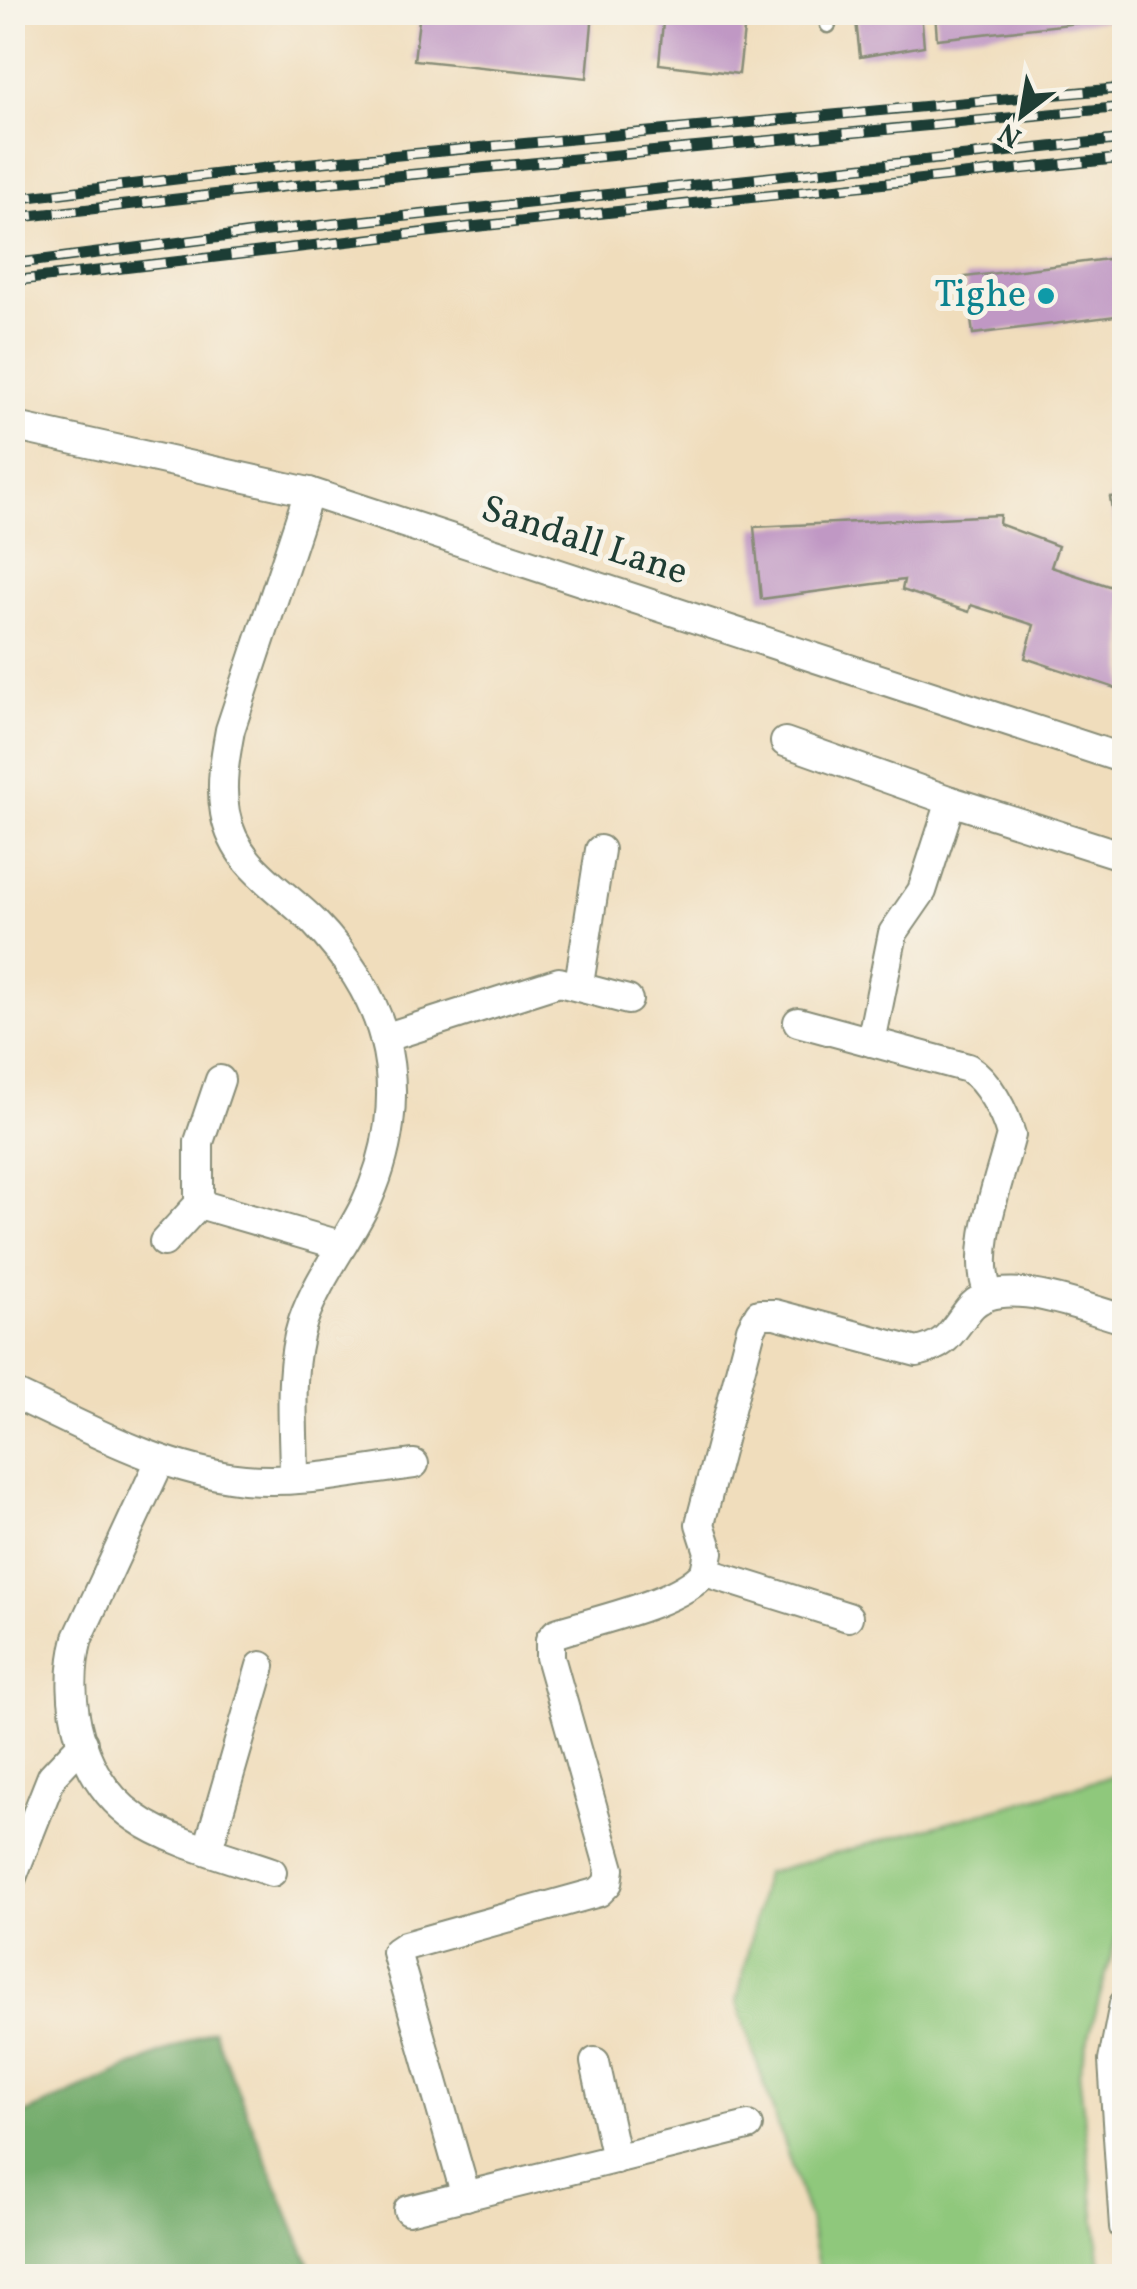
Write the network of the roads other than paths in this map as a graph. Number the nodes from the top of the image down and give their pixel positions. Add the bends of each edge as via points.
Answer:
1 (12, 426) edge
2 (309, 492) junction
3 (785, 742) dead end
4 (1124, 760) edge
5 (951, 802) junction
6 (600, 850) dead end
7 (1120, 855) dead end
8 (579, 984) junction
9 (628, 1000) dead end
10 (798, 1022) dead end
11 (384, 1038) junction
12 (871, 1042) junction
13 (220, 1080) dead end
14 (200, 1204) junction
15 (164, 1242) dead end
16 (340, 1245) junction
17 (988, 1294) junction
18 (1124, 1319) edge
19 (12, 1394) edge
20 (160, 1461) junction
21 (414, 1464) dead end
22 (294, 1479) junction
23 (705, 1572) junction
24 (848, 1617) dead end
25 (261, 1666) dead end
26 (83, 1744) junction
27 (208, 1849) junction
28 (272, 1872) dead end
29 (12, 1877) edge
30 (1124, 2004) edge
31 (595, 2062) dead end
32 (748, 2126) dead end
33 (616, 2159) junction
34 (466, 2196) junction
35 (408, 2210) dead end
36 (1124, 2226) edge

1 - 2 street, Sandall Lane
2 - 4 street, Sandall Lane
2 - 11 street via 230,730 225,814 241,852 268,886 312,921 347,962
3 - 5 street
5 - 7 street
5 - 12 street via 922,891 893,933
6 - 8 street
8 - 9 street
8 - 11 street via 559,982
10 - 12 street
11 - 16 street via 392,1107 380,1168
12 - 17 street via 968,1068 1008,1123 1011,1136 984,1239 980,1276
13 - 14 street via 199,1142
14 - 15 street
14 - 16 street
16 - 22 street via 304,1320 294,1360
17 - 18 street via 1012,1290
17 - 23 street via 971,1305 939,1347 917,1352 760,1314 700,1524 709,1552
19 - 20 street
20 - 22 street via 246,1479
20 - 26 street via 78,1638 71,1697
21 - 22 street
23 - 24 street
23 - 34 street via 672,1596 550,1640 610,1869 608,1883 599,1892 396,1952
25 - 27 street
26 - 27 street via 100,1779 134,1817
26 - 29 street via 52,1776
27 - 28 street
30 - 36 street via 1113,2061
31 - 33 street
32 - 33 street
33 - 34 street
34 - 35 street

